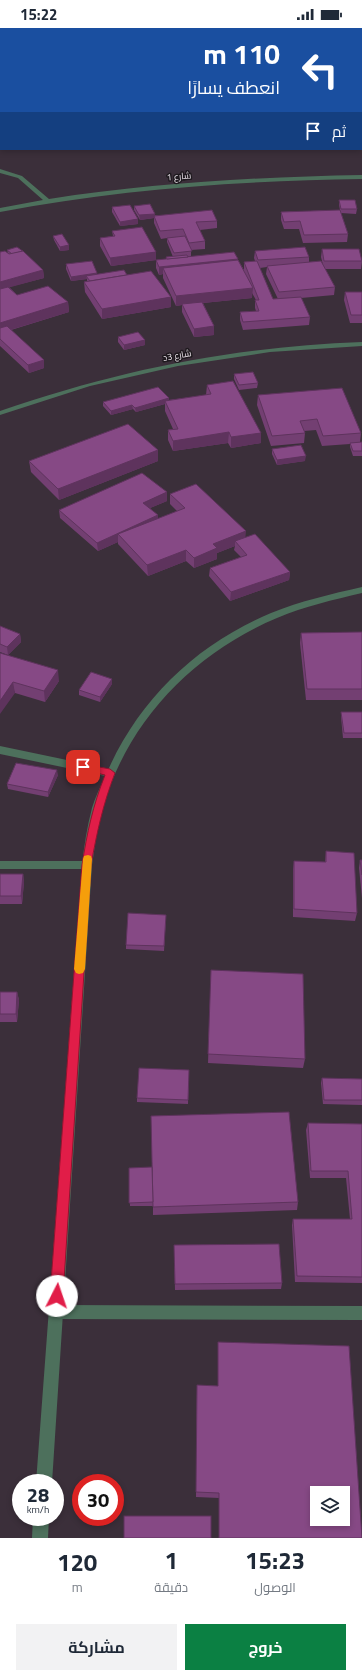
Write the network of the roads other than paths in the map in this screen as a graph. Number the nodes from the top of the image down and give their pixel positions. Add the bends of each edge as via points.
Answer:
1 (0, 171) edge
2 (362, 179) edge
3 (48, 201) junction
4 (0, 210) edge
5 (362, 344) edge
6 (0, 413) edge
7 (362, 590) edge
8 (0, 750) edge
9 (110, 773) junction
10 (0, 865) edge
11 (87, 865) junction
12 (56, 1312) junction
13 (362, 1313) edge
14 (45, 1474) edge
15 (41, 1526) edge
16 (40, 1538) edge

1 - 3 street via 20,177
2 - 3 street, شارع 1 via 220,182
3 - 4 street, شارع 1
5 - 6 street, شارع 3د via 261,351 173,365 61,392
7 - 9 street via 309,602 277,614 218,644 191,663 164,689 141,718
8 - 9 street
9 - 11 street via 93,824
10 - 11 street
11 - 12 street
12 - 13 street
12 - 14 street
15 - 16 street

